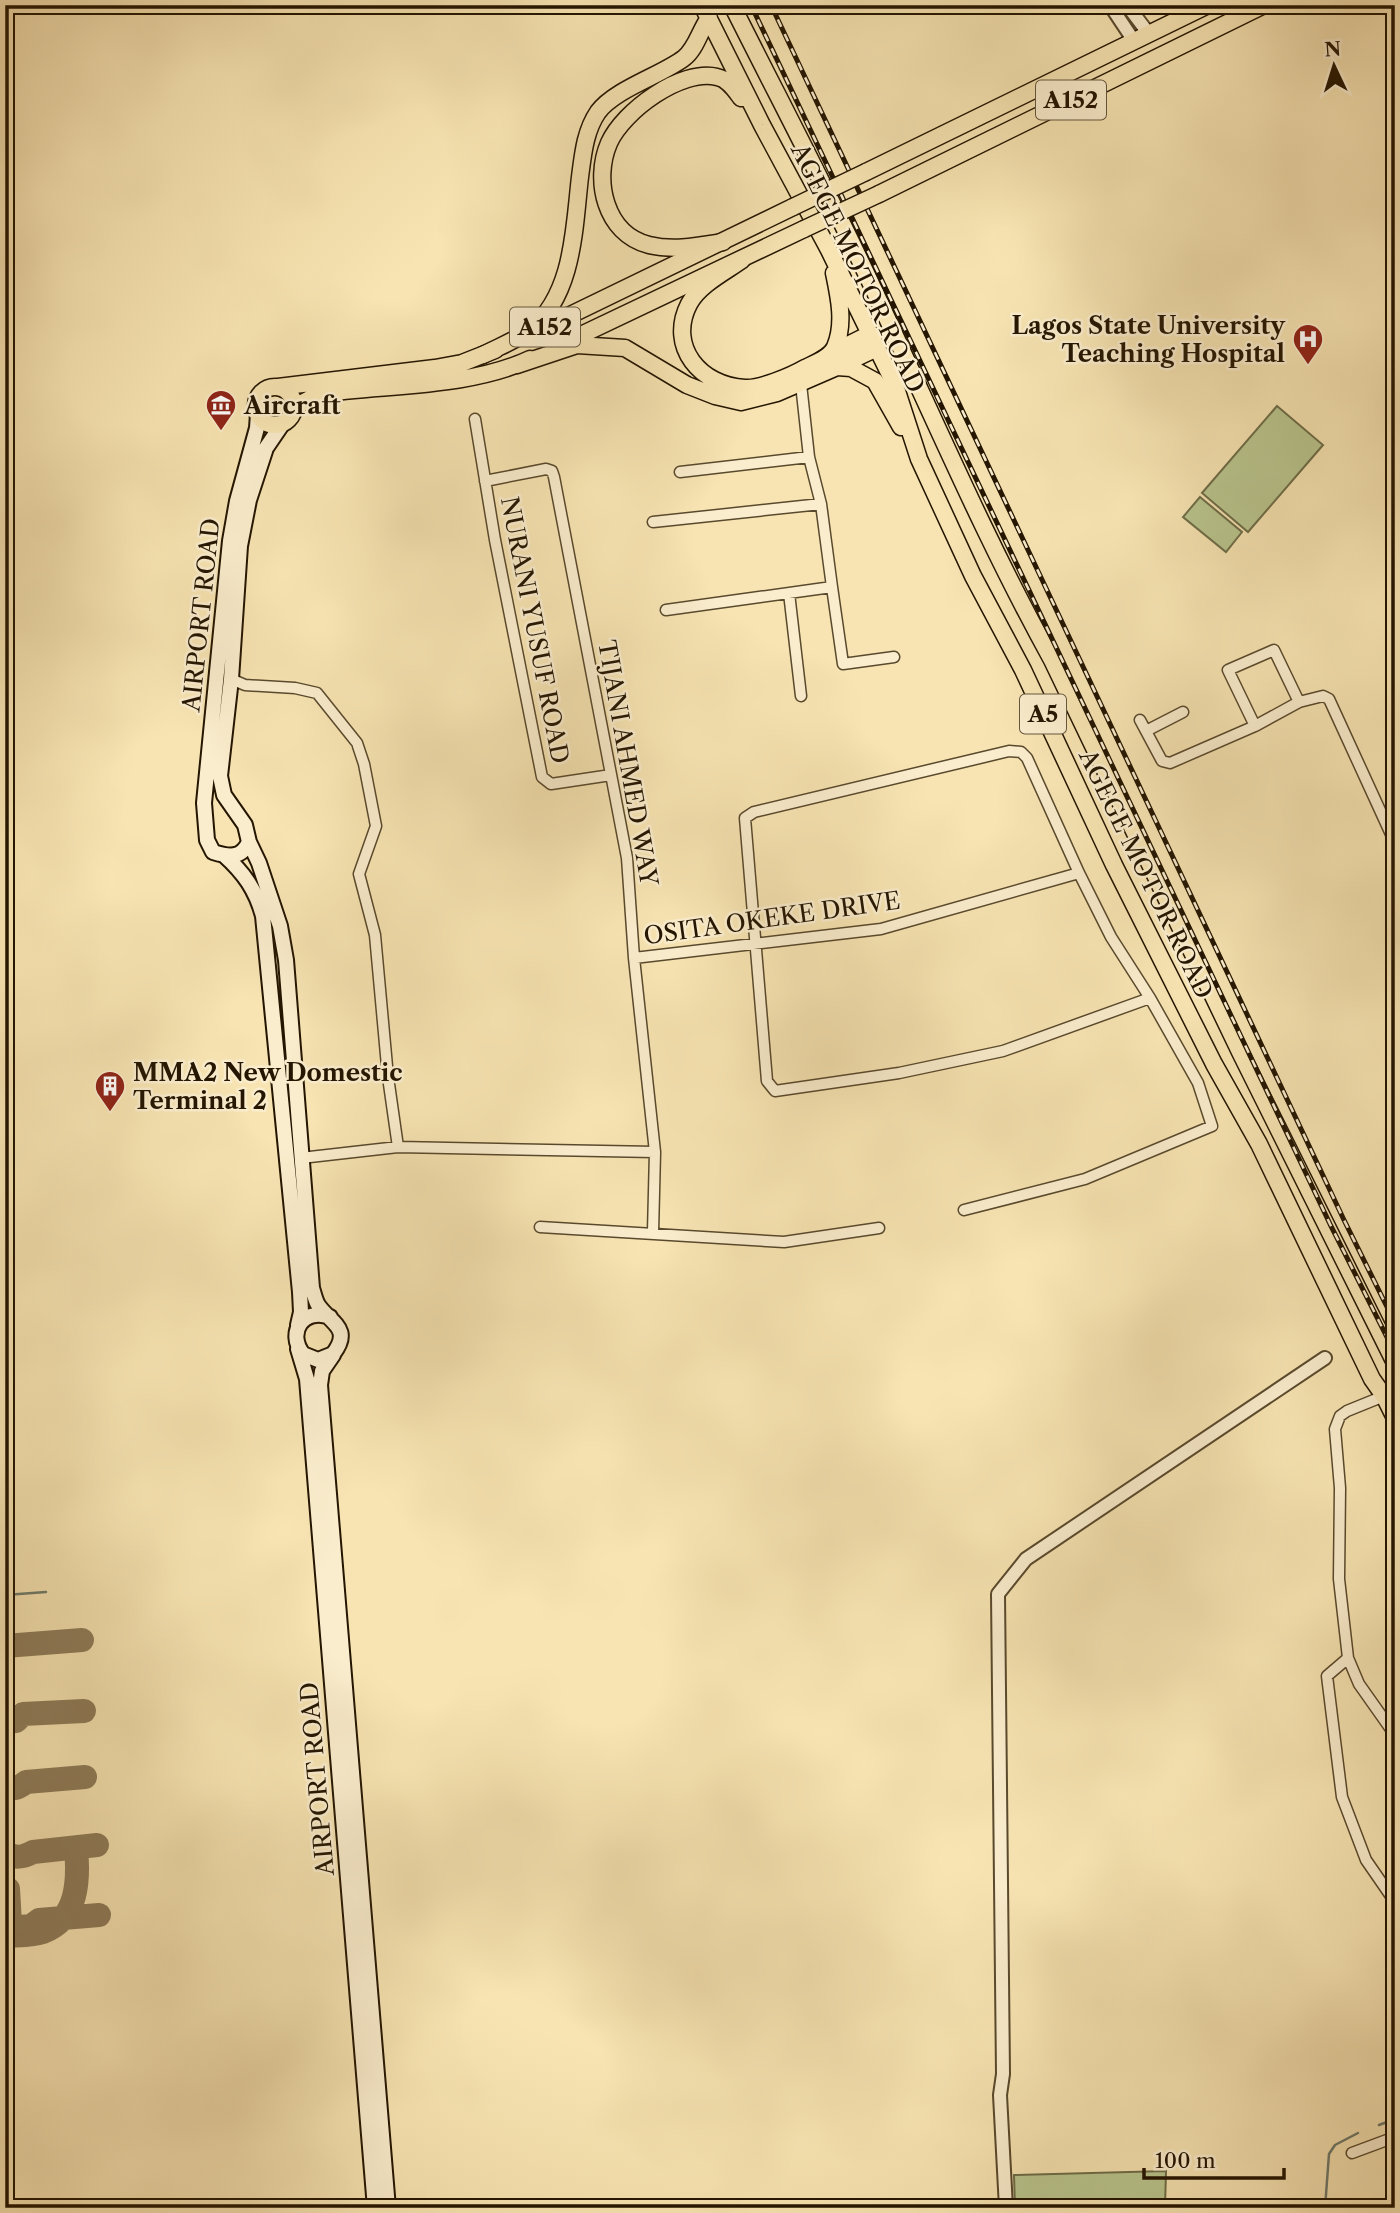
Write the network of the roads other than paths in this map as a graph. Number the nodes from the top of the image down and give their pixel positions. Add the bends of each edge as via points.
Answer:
1 (732, 5) edge
2 (1110, 5) edge
3 (1127, 5) edge
4 (1208, 5) edge
5 (1264, 5) edge
6 (706, 12) edge
7 (1142, 38) junction
8 (762, 125) junction
9 (723, 242) junction
10 (830, 250) junction
11 (741, 260) junction
12 (873, 341) junction
13 (483, 355) junction
14 (834, 361) junction
15 (517, 365) junction
16 (802, 384) junction
17 (278, 387) junction
18 (258, 414) junction
19 (288, 417) junction
20 (475, 419) dead end
21 (809, 457) junction
22 (919, 459) junction
23 (680, 472) dead end
24 (485, 481) junction
25 (821, 503) junction
26 (653, 522) dead end
27 (832, 587) junction
28 (789, 593) junction
29 (666, 611) dead end
30 (894, 657) dead end
31 (231, 679) junction
32 (801, 696) dead end
33 (1299, 702) junction
34 (1183, 712) dead end
35 (1140, 720) dead end
36 (1255, 726) junction
37 (1146, 732) junction
38 (611, 775) junction
39 (233, 810) junction
40 (205, 823) junction
41 (249, 842) junction
42 (1395, 843) edge
43 (224, 856) junction
44 (1079, 873) junction
45 (755, 944) junction
46 (634, 958) junction
47 (1150, 998) junction
48 (1240, 1052) junction
49 (1214, 1064) junction
50 (398, 1147) junction
51 (655, 1152) junction
52 (302, 1158) junction
53 (964, 1210) dead end
54 (540, 1227) dead end
55 (879, 1228) dead end
56 (653, 1232) junction
57 (330, 1317) junction
58 (298, 1326) junction
59 (298, 1348) junction
60 (333, 1354) junction
61 (1325, 1359) dead end
62 (1395, 1363) edge
63 (1384, 1396) junction
64 (1395, 1418) edge
65 (1348, 1658) junction
66 (1395, 1735) edge
67 (1395, 1902) edge
68 (1395, 2137) edge
69 (1352, 2153) dead end
70 (375, 2208) edge
71 (388, 2208) edge
72 (1006, 2208) edge

1 - 48 main road, AGEGE MOTOR ROAD / A5 via 853,245 954,467
2 - 7 street
3 - 7 street
4 - 7 main road, A152
5 - 11 main road, AIRPORT ROAD / A152, bridge
6 - 8 main road, AGEGE MOTOR ROAD / A5
6 - 13 main road via 684,58 600,109 588,128 570,256 555,300 529,331
7 - 9 main road, A152, bridge
8 - 9 main road via 728,82 697,75 648,101 624,120 609,143 602,168 603,196 627,234 646,244 678,249
8 - 10 main road, AGEGE MOTOR ROAD / A5
9 - 13 main road, A152
10 - 12 main road, AGEGE MOTOR ROAD / A5
10 - 14 main road via 840,305
11 - 14 main road via 689,303 682,326 683,349 698,371 720,384 747,389
11 - 15 main road, AIRPORT ROAD / A152
12 - 14 main road
12 - 22 main road, AGEGE MOTOR ROAD / A5 via 895,385
13 - 17 main road, A152 via 435,368
14 - 16 main road
14 - 22 main road via 876,381
15 - 16 main road via 576,345 600,344 625,348 687,385 741,402
15 - 19 main road, AIRPORT ROAD / A152 via 448,380 319,394
16 - 21 street
17 - 18 main road via 259,395
17 - 19 main road via 291,396
18 - 19 main road via 273,425
18 - 40 main road, AIRPORT ROAD via 230,541
19 - 31 main road, AIRPORT ROAD via 266,449 249,500 240,546
20 - 24 street, NURANI YUSUF ROAD
21 - 23 street
21 - 25 street
22 - 49 main road, AGEGE MOTOR ROAD / A5
24 - 38 street, NURANI YUSUF ROAD via 542,777 551,784
24 - 38 street, TIJANI AHMED WAY via 552,471
25 - 26 street
25 - 27 street
27 - 28 street
27 - 30 street via 844,664
28 - 29 street
28 - 32 street
31 - 39 main road, AIRPORT ROAD via 220,776
31 - 50 street via 245,685 317,693 356,743 364,764 376,827 359,874 375,935
33 - 36 street
33 - 36 street via 1274,650 1228,670
33 - 42 street via 1318,695 1329,699
34 - 37 street
35 - 37 street
36 - 37 street via 1170,763 1161,761
38 - 46 street, TIJANI AHMED WAY via 627,858
39 - 40 main road via 214,810
39 - 41 main road via 245,825
40 - 43 main road via 207,840 214,852
41 - 43 main road via 245,852
41 - 52 main road via 277,916 286,960
43 - 58 main road via 248,879 263,916 300,1292
44 - 45 street, OSITA OKEKE DRIVE via 881,929
44 - 45 street via 1027,758 1009,751 754,812 745,818
44 - 47 street via 1111,937
45 - 46 street, OSITA OKEKE DRIVE
45 - 47 street via 767,1081 775,1091 899,1073 1003,1051
46 - 51 street, TIJANI AHMED WAY
47 - 53 street via 1198,1083 1212,1126 1085,1179
48 - 49 main road
48 - 62 main road, AGEGE MOTOR ROAD / A5
49 - 63 main road, AGEGE MOTOR ROAD / A5 via 1259,1144
50 - 51 street
50 - 52 street
51 - 56 street, TIJANI AHMED WAY
52 - 57 main road via 312,1288 319,1306
54 - 56 street
55 - 56 street via 784,1242
57 - 58 main road via 309,1316
57 - 60 main road via 341,1339
58 - 59 main road
59 - 60 main road via 318,1360
59 - 70 main road, AIRPORT ROAD via 309,1395
60 - 71 main road, AIRPORT ROAD via 322,1371 320,1385
61 - 72 street via 1026,1559 998,1594 1000,2095
63 - 64 main road, AGEGE MOTOR ROAD / A5
63 - 65 street via 1347,1411 1335,1429 1339,1579
65 - 66 street via 1359,1684
65 - 67 street via 1327,1676 1342,1797 1366,1860
68 - 69 street

